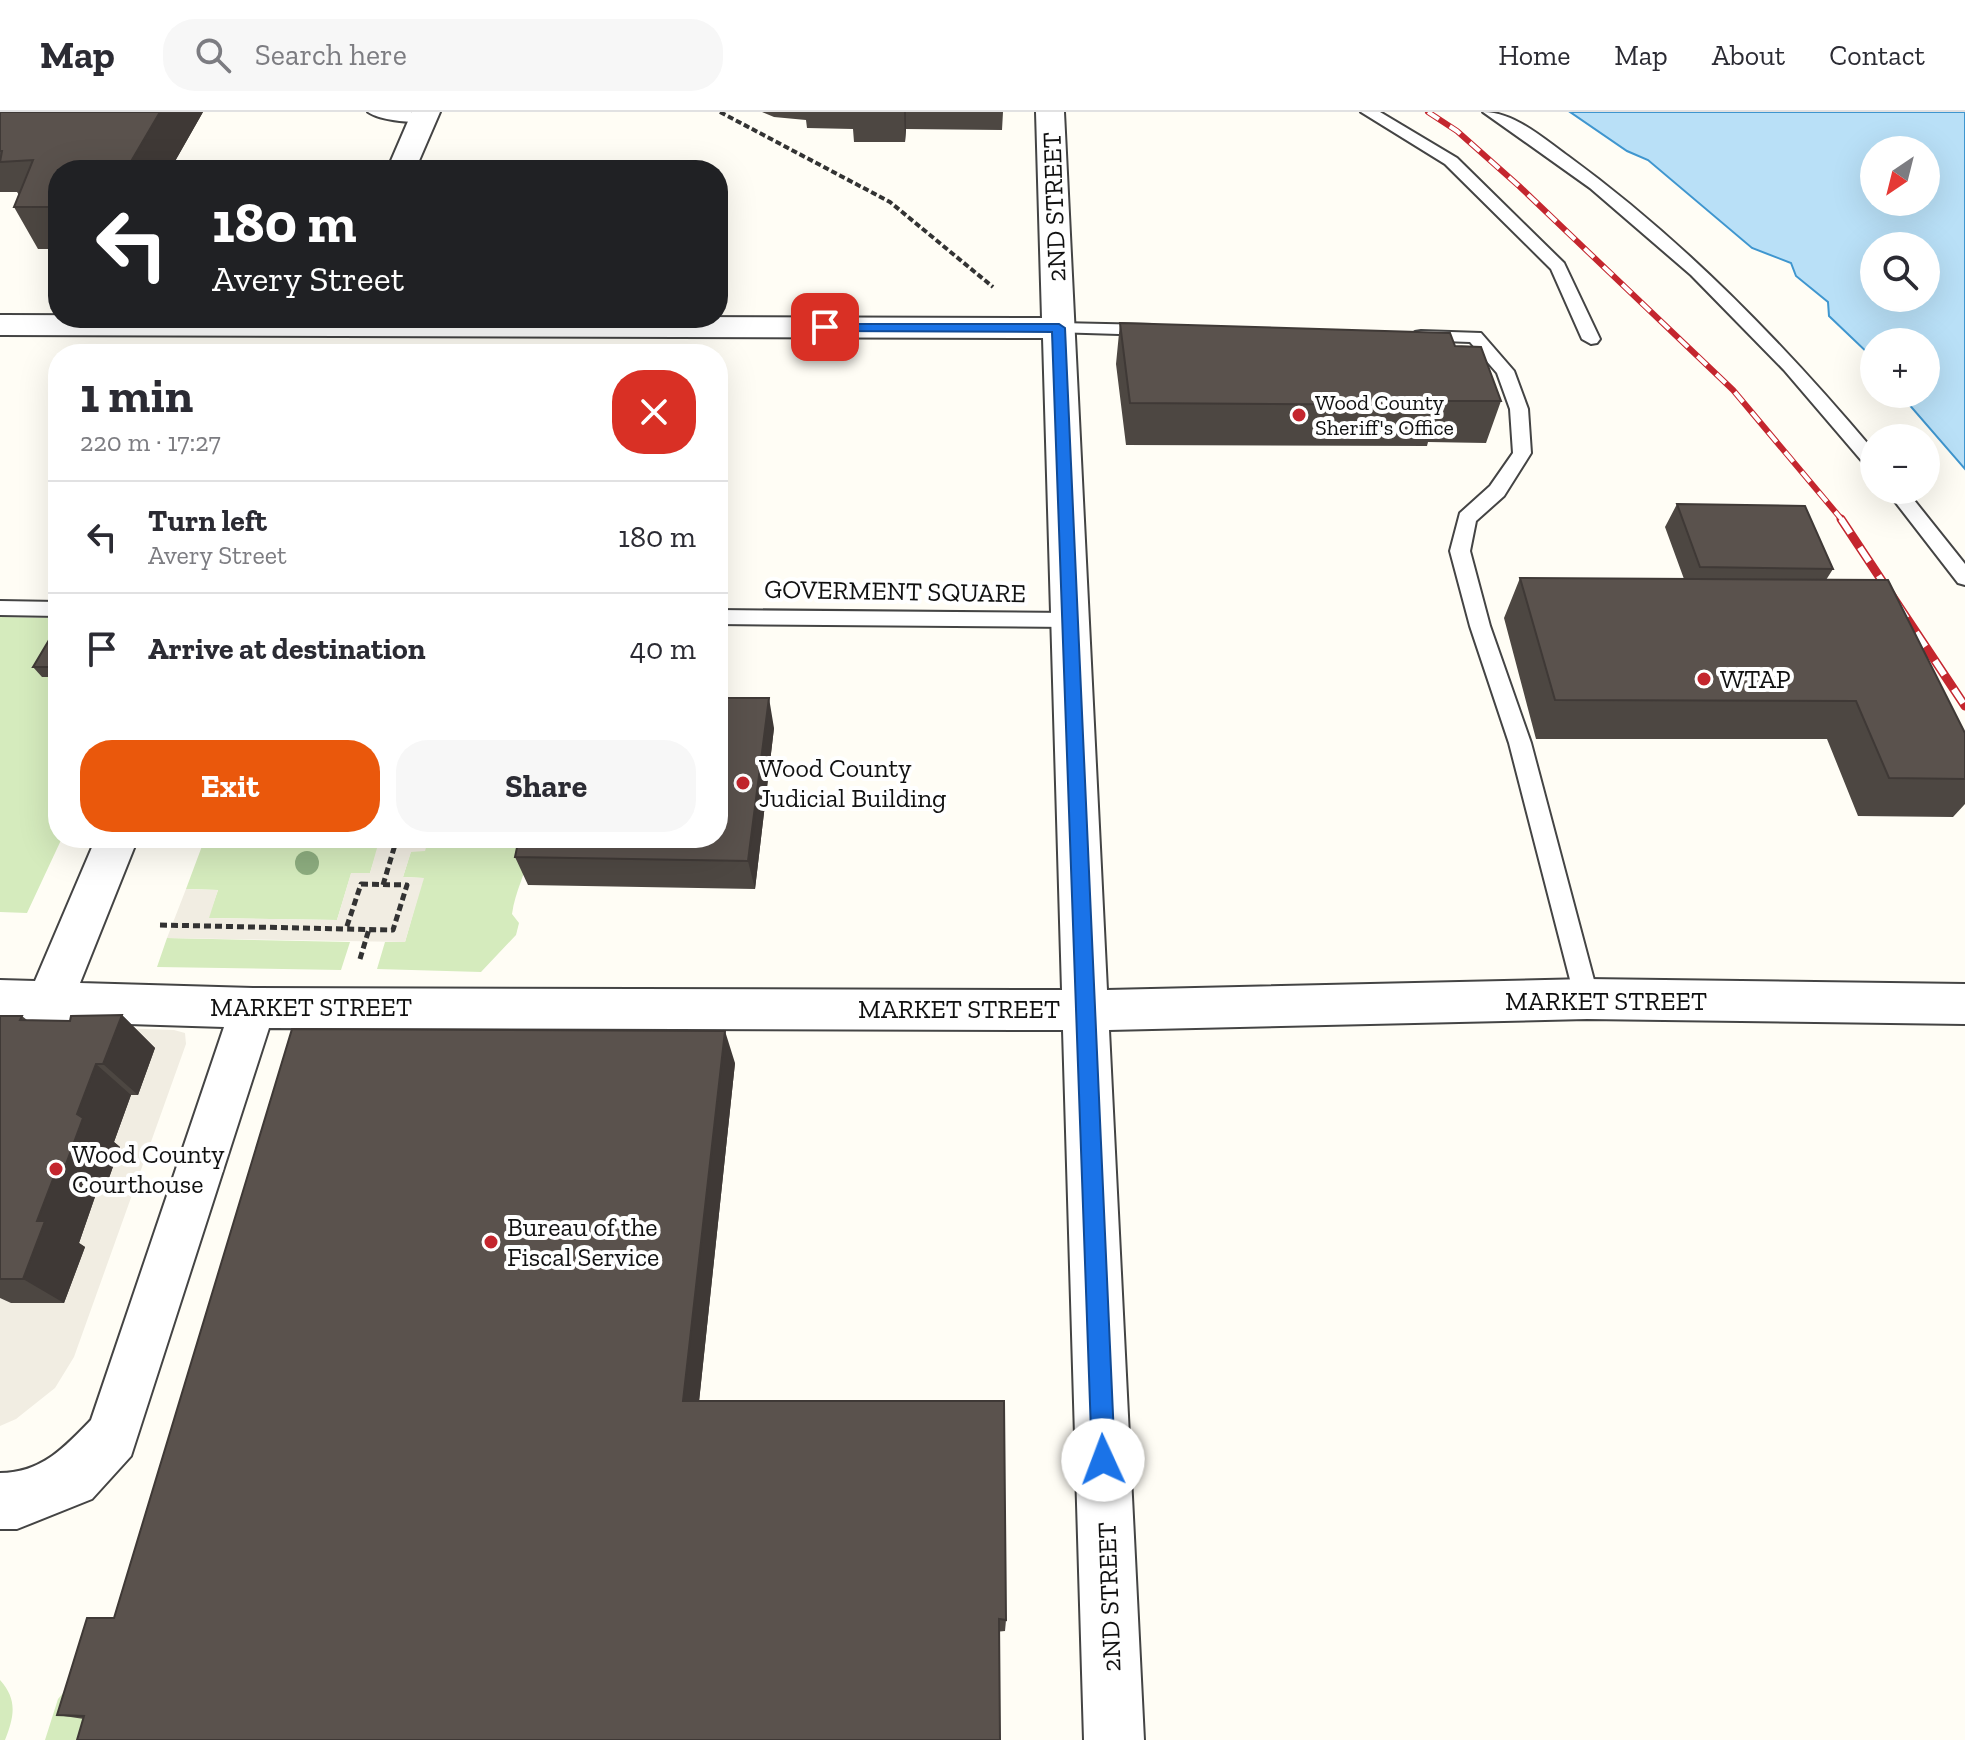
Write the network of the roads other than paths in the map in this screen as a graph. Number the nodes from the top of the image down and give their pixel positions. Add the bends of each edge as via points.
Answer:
1 (376, 112) edge
2 (1050, 112) edge
3 (1369, 112) edge
4 (1491, 112) edge
5 (425, 115) edge
6 (405, 160) edge
7 (0, 325) edge
8 (48, 326) edge
9 (124, 328) edge
10 (1059, 328) junction
11 (1168, 330) edge
12 (332, 333) edge
13 (1397, 335) edge
14 (1591, 339) dead end
15 (1860, 446) edge
16 (1907, 504) edge
17 (1965, 578) edge
18 (0, 608) edge
19 (48, 609) edge
20 (728, 617) edge
21 (1070, 620) junction
22 (113, 848) edge
23 (1587, 999) junction
24 (0, 1000) edge
25 (49, 1002) junction
26 (1965, 1004) edge
27 (253, 1008) junction
28 (1085, 1010) junction
29 (0, 1501) edge
30 (1114, 1740) edge

1 - 5 lane
2 - 10 street, 2ND STREET
3 - 14 lane via 1451,161 1558,267
4 - 15 lane via 1604,191 1715,290
5 - 6 street
7 - 8 street
9 - 12 street
10 - 11 lane
10 - 12 street
10 - 21 street, 2ND STREET
13 - 23 lane via 1475,337 1505,371 1519,409 1522,453 1497,491 1467,518 1460,551 1520,743
16 - 17 lane
18 - 19 lane
20 - 21 lane, GOVERMENT SQUARE
21 - 28 street, 2ND STREET
22 - 25 street
23 - 26 street, MARKET STREET
23 - 28 street, MARKET STREET
24 - 25 street, MARKET STREET
25 - 27 street, MARKET STREET
27 - 28 street, MARKET STREET
27 - 29 street via 112,1437 72,1479 17,1501
28 - 30 street, 2ND STREET

